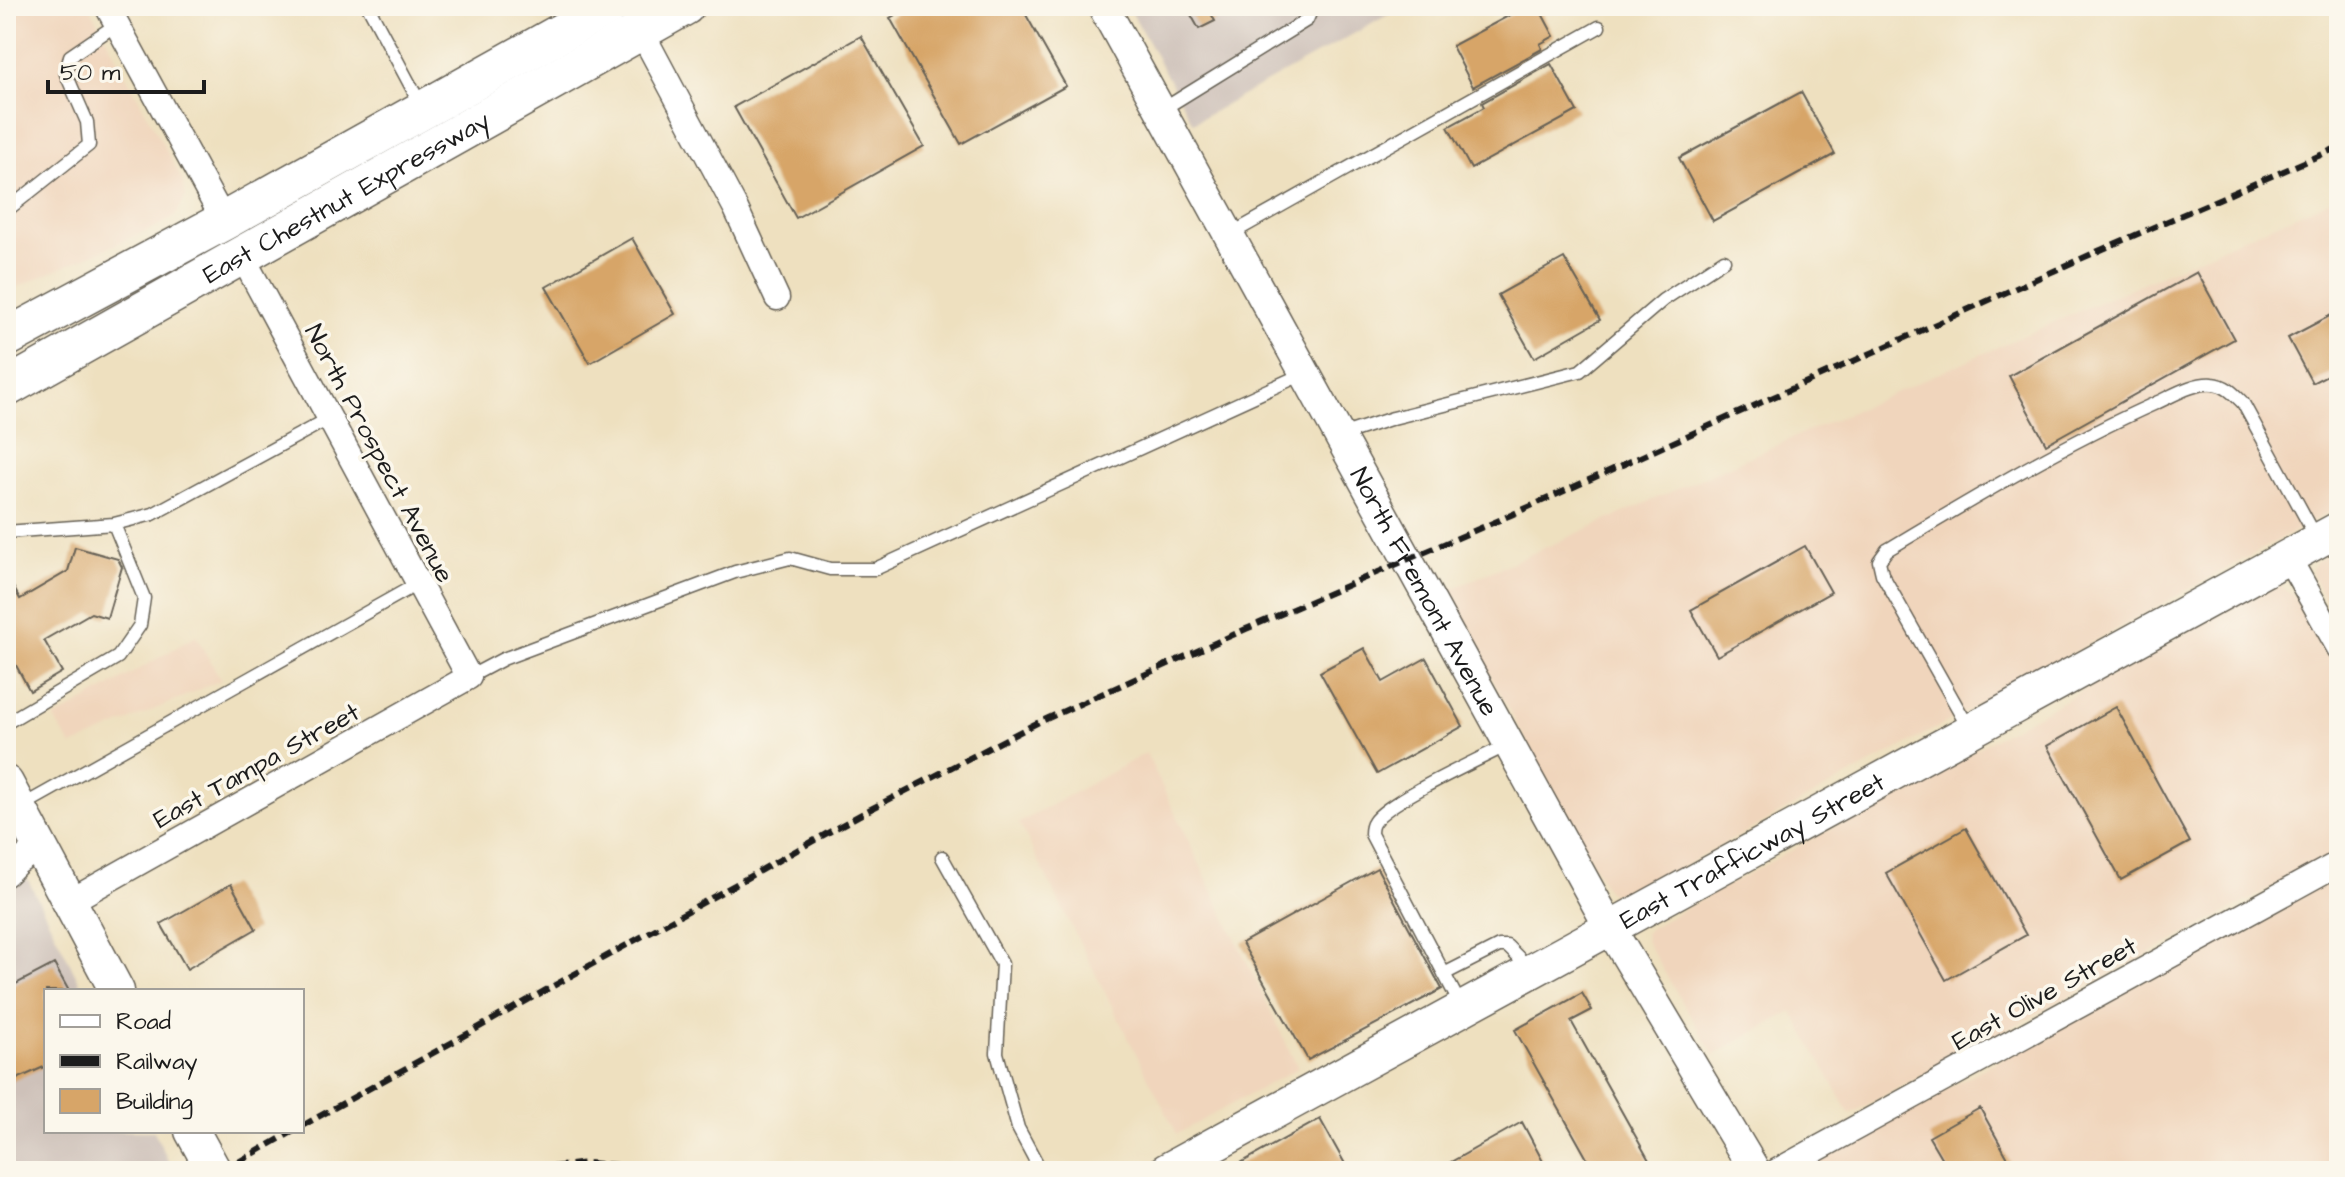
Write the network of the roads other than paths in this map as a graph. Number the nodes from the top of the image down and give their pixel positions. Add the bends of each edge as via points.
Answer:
1 (368, 6) edge
2 (609, 6) edge
3 (685, 6) edge
4 (1103, 6) edge
5 (1313, 6) edge
6 (112, 15) edge
7 (1599, 27) dead end
8 (641, 31) junction
9 (424, 110) junction
10 (1160, 111) junction
11 (6, 211) edge
12 (224, 221) junction
13 (1229, 235) junction
14 (242, 256) junction
15 (1724, 260) dead end
16 (777, 298) dead end
17 (6, 338) edge
18 (1305, 373) junction
19 (6, 388) edge
20 (330, 418) junction
21 (1339, 436) junction
22 (114, 524) junction
23 (6, 532) edge
24 (2328, 535) edge
25 (2288, 557) junction
26 (419, 583) junction
27 (2339, 648) edge
28 (469, 677) junction
29 (6, 723) edge
30 (1970, 731) junction
31 (1509, 744) junction
32 (12, 795) edge
33 (40, 847) junction
34 (942, 857) dead end
35 (2339, 863) edge
36 (6, 874) edge
37 (69, 902) junction
38 (1610, 928) junction
39 (1532, 971) junction
40 (1444, 974) junction
41 (116, 989) edge
42 (1463, 1009) junction
43 (193, 1133) edge
44 (214, 1171) edge
45 (1041, 1171) edge
46 (1166, 1171) edge
47 (1755, 1171) edge
48 (1777, 1171) edge

1 - 9 lane
2 - 9 main road, East Chestnut Expressway
3 - 8 main road, East Chestnut Expressway
4 - 10 street, North Fremont Avenue
5 - 10 lane via 1307,20
6 - 11 lane via 70,56 66,74 87,122 89,145
6 - 12 street
7 - 13 lane
8 - 14 main road, East Chestnut Expressway
8 - 16 street
9 - 12 main road, East Chestnut Expressway
10 - 13 street, North Fremont Avenue
12 - 17 main road, East Chestnut Expressway
13 - 18 street, North Fremont Avenue
14 - 19 main road, East Chestnut Expressway
14 - 20 street, North Prospect Avenue
15 - 21 lane via 1663,300 1580,371
18 - 21 street, North Fremont Avenue
18 - 28 lane via 875,569 830,569 790,558 735,572 503,659
20 - 22 lane via 153,514
20 - 26 street, North Prospect Avenue
21 - 31 street, North Fremont Avenue
22 - 23 lane
22 - 29 lane via 144,598 140,625 118,657
24 - 25 main road, East Trafficway Street
24 - 30 lane via 2243,403 2228,388 2212,383 2134,413 1996,485 1887,550 1879,561
25 - 27 street
25 - 30 main road, East Trafficway Street
26 - 28 street, North Prospect Avenue
26 - 32 lane
28 - 37 street, East Tampa Street
30 - 38 main road, East Trafficway Street
31 - 38 street, North Fremont Avenue
31 - 40 lane via 1402,800 1372,824 1371,834
32 - 33 main road
33 - 36 street
33 - 37 main road
34 - 45 lane via 1002,964 997,1053 1018,1128
35 - 48 street, East Olive Street
37 - 41 main road
38 - 39 main road, East Trafficway Street
38 - 47 street, North Fremont Avenue
39 - 40 lane via 1507,946 1499,946
39 - 42 main road, East Trafficway Street
40 - 42 lane
42 - 46 main road, East Trafficway Street
43 - 44 main road

